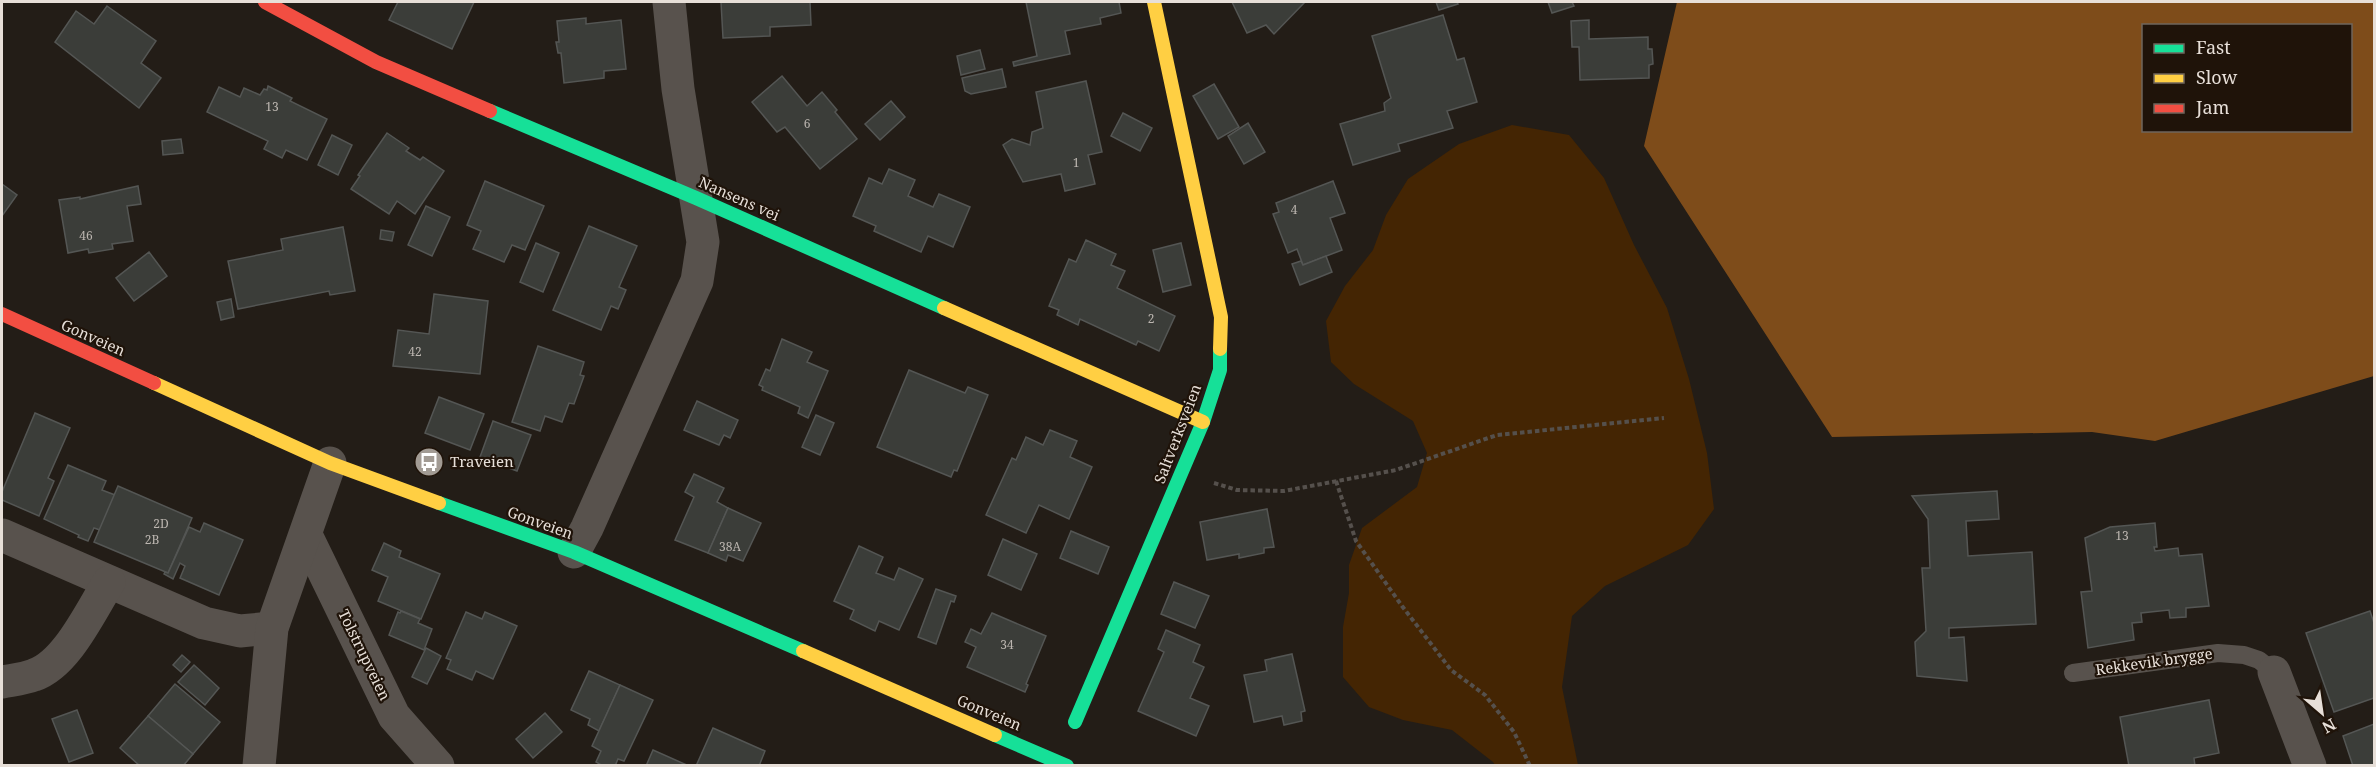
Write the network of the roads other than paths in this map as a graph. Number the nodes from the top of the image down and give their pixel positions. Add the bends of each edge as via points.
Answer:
1 (265, 2) edge
2 (669, 2) edge
3 (1154, 2) edge
4 (696, 198) junction
5 (2, 314) edge
6 (1203, 422) junction
7 (330, 464) junction
8 (306, 534) junction
9 (2, 535) edge
10 (574, 552) junction
11 (109, 582) junction
12 (272, 628) junction
13 (2274, 672) joint
14 (2073, 674) dead end
15 (2, 682) edge
16 (1075, 722) dead end
17 (259, 765) edge
18 (438, 765) edge
19 (1067, 765) edge
20 (2310, 765) edge

1 - 4 street, Nansens vei via 376,62
2 - 4 street
3 - 6 street, Saltverksveien via 1221,317 1220,370
4 - 6 street, Nansens vei
4 - 10 street via 703,242 697,281
5 - 7 street, Gonveien
6 - 16 street, Saltverksveien
7 - 8 street
7 - 10 street, Gonveien
8 - 12 street
8 - 18 street, Tolstrupveien via 394,716
9 - 11 street
10 - 19 street, Gonveien
11 - 12 street via 204,624 240,631
11 - 15 street via 68,647 50,667
12 - 17 street
13 - 14 lane, Rekkevik brygge via 2259,660 2218,653
13 - 20 street, Rekkevik brygge

